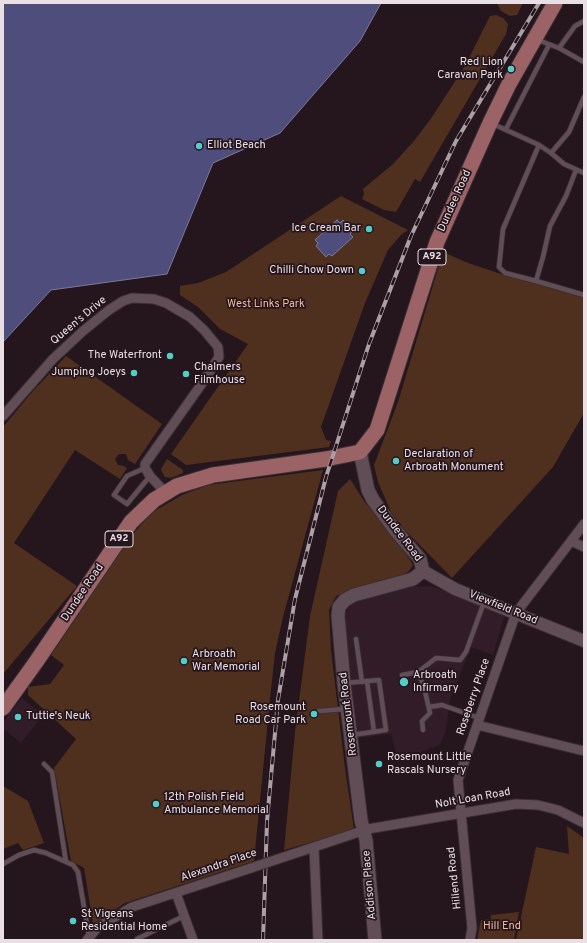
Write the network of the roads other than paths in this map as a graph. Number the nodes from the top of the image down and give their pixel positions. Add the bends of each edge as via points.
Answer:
1 (555, 3) edge
2 (584, 21) edge
3 (534, 38) junction
4 (549, 45) junction
5 (559, 48) junction
6 (584, 62) edge
7 (584, 97) edge
8 (490, 123) junction
9 (506, 129) junction
10 (539, 145) junction
11 (551, 152) junction
12 (576, 170) junction
13 (584, 173) edge
14 (536, 281) junction
15 (584, 295) edge
16 (3, 416) edge
17 (360, 452) junction
18 (148, 472) junction
19 (165, 492) junction
20 (584, 524) edge
21 (571, 541) junction
22 (584, 547) edge
23 (423, 571) junction
24 (484, 600) junction
25 (516, 613) junction
26 (356, 639) dead end
27 (584, 640) edge
28 (418, 672) junction
29 (402, 675) dead end
30 (365, 681) junction
31 (344, 683) junction
32 (429, 707) junction
33 (3, 708) edge
34 (348, 709) junction
35 (319, 711) dead end
36 (478, 722) junction
37 (423, 730) dead end
38 (374, 732) junction
39 (351, 735) junction
40 (584, 751) edge
41 (44, 764) dead end
42 (461, 814) junction
43 (583, 820) edge
44 (364, 830) junction
45 (314, 847) junction
46 (66, 862) junction
47 (3, 864) edge
48 (176, 893) junction
49 (184, 916) junction
50 (88, 938) edge
51 (137, 939) edge
52 (193, 940) edge
53 (318, 940) edge
54 (376, 940) edge
55 (470, 940) edge

1 - 3 main road, Dundee Road / A92
2 - 5 lane via 575,26
3 - 4 lane
3 - 8 main road, Dundee Road / A92
4 - 5 lane
4 - 9 lane
5 - 6 lane
7 - 11 lane via 569,132
8 - 9 lane
8 - 17 main road, Dundee Road / A92 via 437,242 377,430
9 - 10 lane
10 - 11 lane
10 - 14 lane via 503,229 499,267 505,273
11 - 12 lane via 564,164
12 - 13 lane
12 - 14 lane via 550,226
14 - 15 lane
16 - 18 street, Queen's Drive via 53,359 110,310 132,298 154,299 166,303 190,317 204,330 218,347 219,356 145,464
17 - 19 main road, Dundee Road / A92 via 213,475 184,483
17 - 23 main road, Dundee Road via 368,490 373,500 420,559
18 - 18 lane via 127,504 114,495 127,476
18 - 19 street
19 - 33 main road, Dundee Road / A92 via 131,522
20 - 21 street, Roseberry Place
21 - 22 street
21 - 25 street, Roseberry Place
23 - 24 street, Viewfield Road via 455,589
23 - 31 main road, Rosemount Road via 413,579 354,595 339,607
24 - 25 street, Viewfield Road
24 - 28 lane via 466,652 460,660 436,658
25 - 27 street, Viewfield Road
25 - 36 street, Roseberry Place
26 - 30 lane
28 - 29 lane
28 - 32 lane
30 - 31 lane
30 - 38 lane
30 - 38 lane via 380,680 386,730
31 - 34 main road, Rosemount Road
32 - 36 lane via 442,705
32 - 37 lane via 430,713 422,721
34 - 35 lane
34 - 39 main road, Rosemount Road
36 - 40 street
36 - 42 street, Roseberry Place via 458,780
38 - 39 lane
39 - 44 main road, Rosemount Road
41 - 46 lane via 52,772
42 - 43 street, Nolt Loan Road via 516,804 538,805
42 - 44 street, Nolt Loan Road
42 - 55 street, Hillend Road via 472,928
44 - 45 street, Alexandra Place
44 - 54 main road, Addison Place
45 - 48 street, Alexandra Place, bridge
45 - 53 street
46 - 47 lane via 34,850
46 - 50 lane via 73,865 78,872
48 - 49 street
48 - 50 street, Alexandra Place via 127,910 98,927
49 - 51 lane
49 - 52 street

